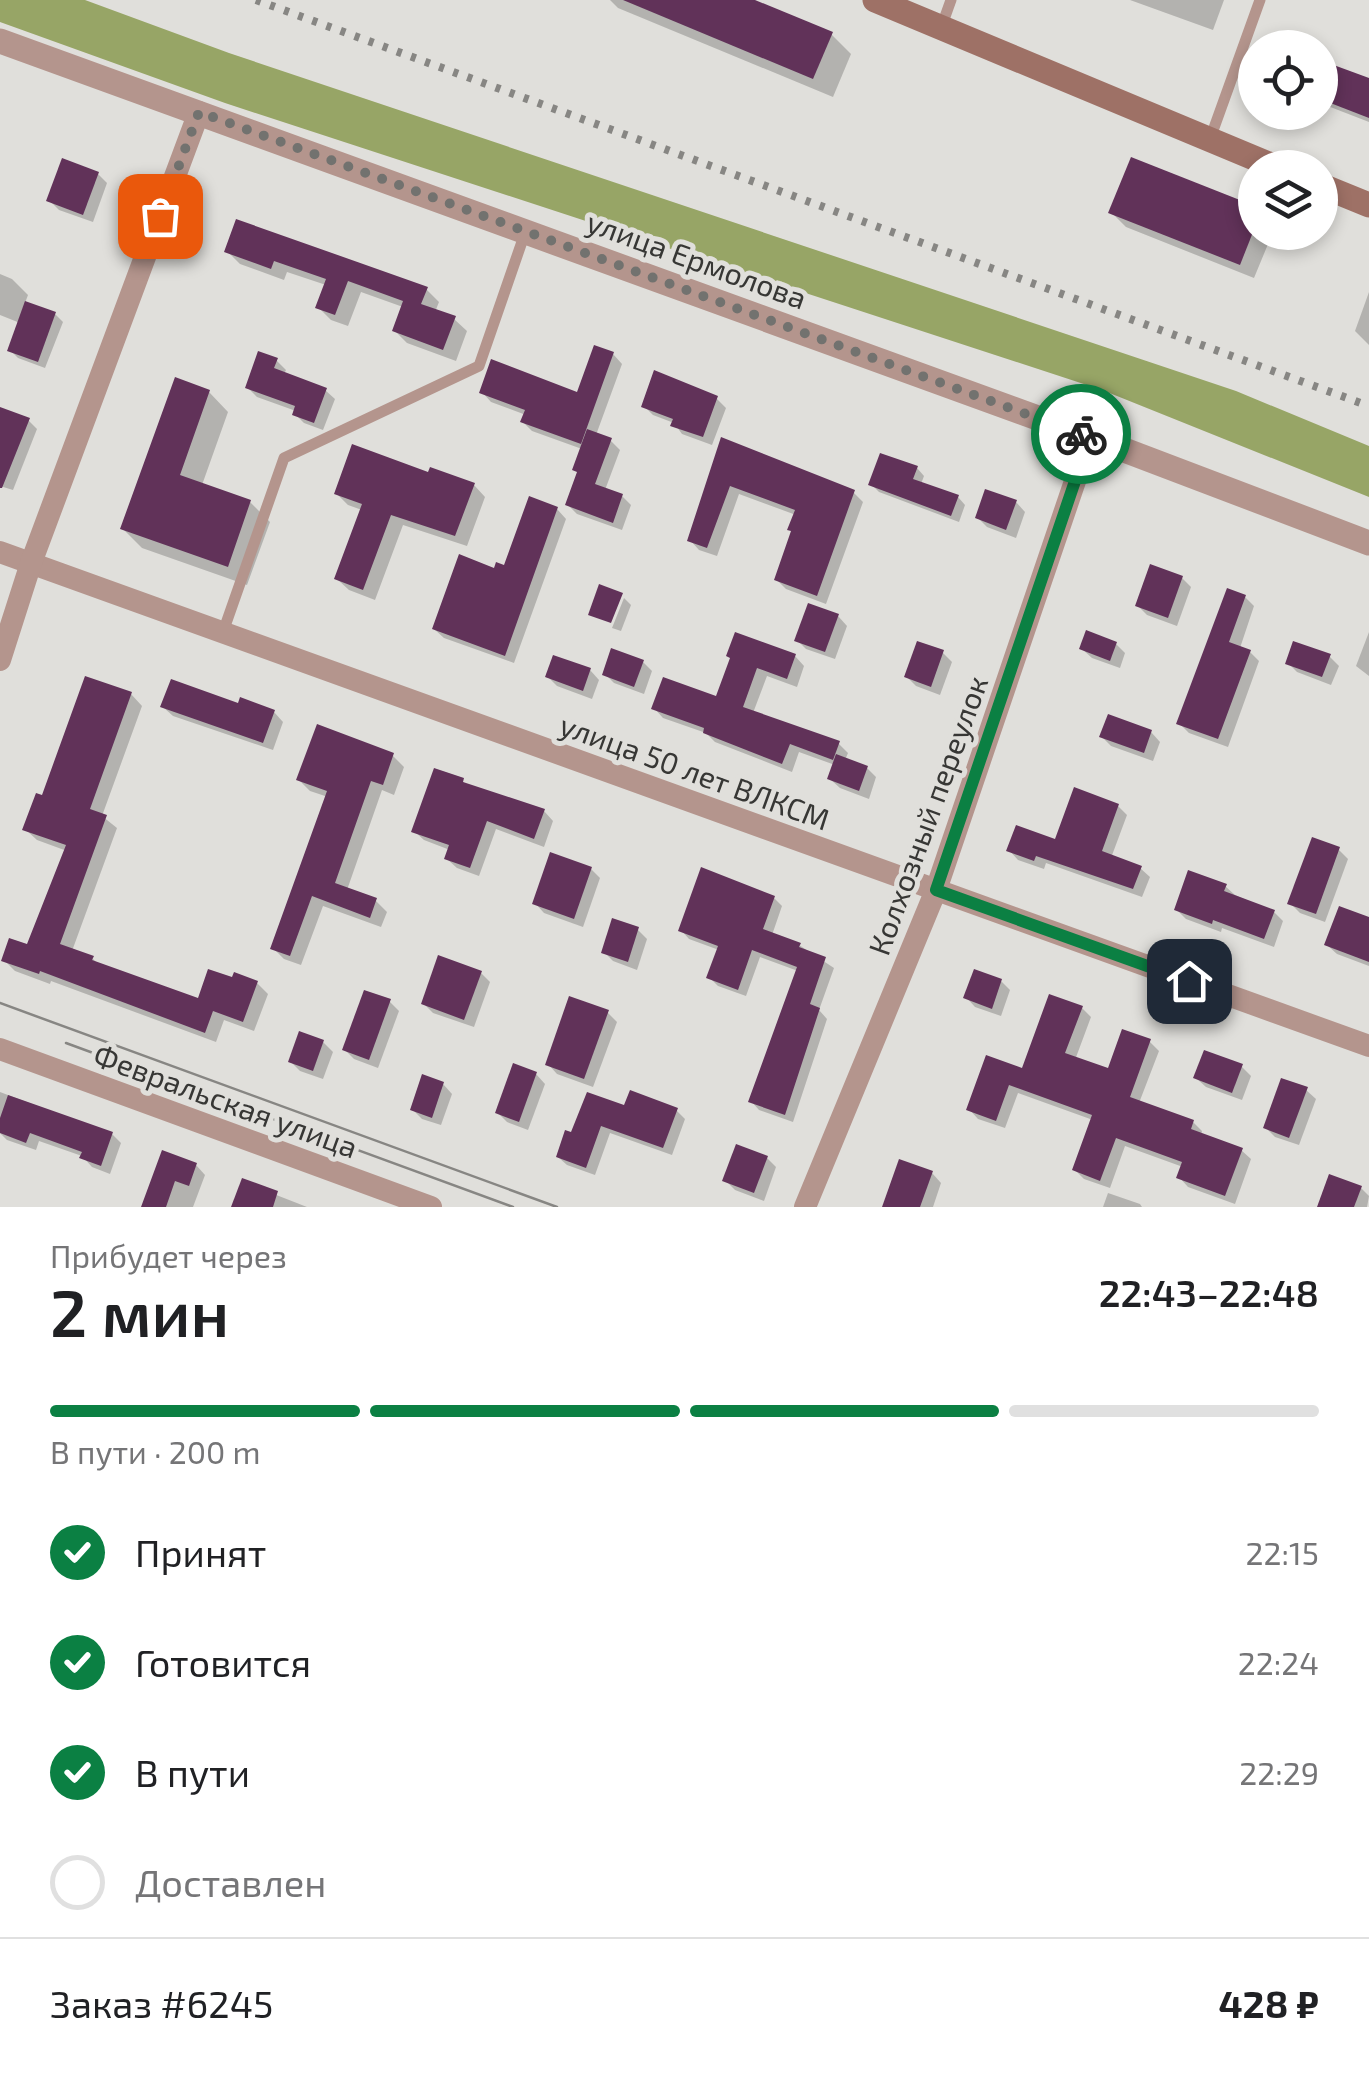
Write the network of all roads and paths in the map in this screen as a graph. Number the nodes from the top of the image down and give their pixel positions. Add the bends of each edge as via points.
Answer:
1 (875, 0) edge
2 (951, 0) edge
3 (1260, 0) edge
4 (941, 28) junction
5 (0, 41) edge
6 (199, 112) junction
7 (1210, 139) junction
8 (1238, 151) edge
9 (1338, 193) edge
10 (1369, 206) edge
11 (526, 231) junction
12 (1090, 437) junction
13 (1369, 543) edge
14 (0, 552) edge
15 (31, 563) junction
16 (222, 632) junction
17 (0, 660) edge
18 (936, 890) junction
19 (1369, 1046) edge
20 (0, 1049) edge
21 (431, 1207) edge
22 (804, 1207) edge

1 - 4 main road
2 - 4 lane
3 - 7 lane
4 - 7 main road
5 - 6 street, улица Ермолова
6 - 11 street, улица Ермолова
6 - 15 street
7 - 8 main road
9 - 10 main road
11 - 12 street, улица Ермолова
11 - 16 lane via 478,366 284,458
12 - 13 street, улица Ермолова
12 - 18 street, Колхозный переулок
14 - 15 street, улица 50 лет ВЛКСМ
15 - 16 street, улица 50 лет ВЛКСМ
15 - 17 street
16 - 18 street, улица 50 лет ВЛКСМ
18 - 19 street, улица 50 лет ВЛКСМ
18 - 22 street, Колхозный переулок
20 - 21 street, Февральская улица

